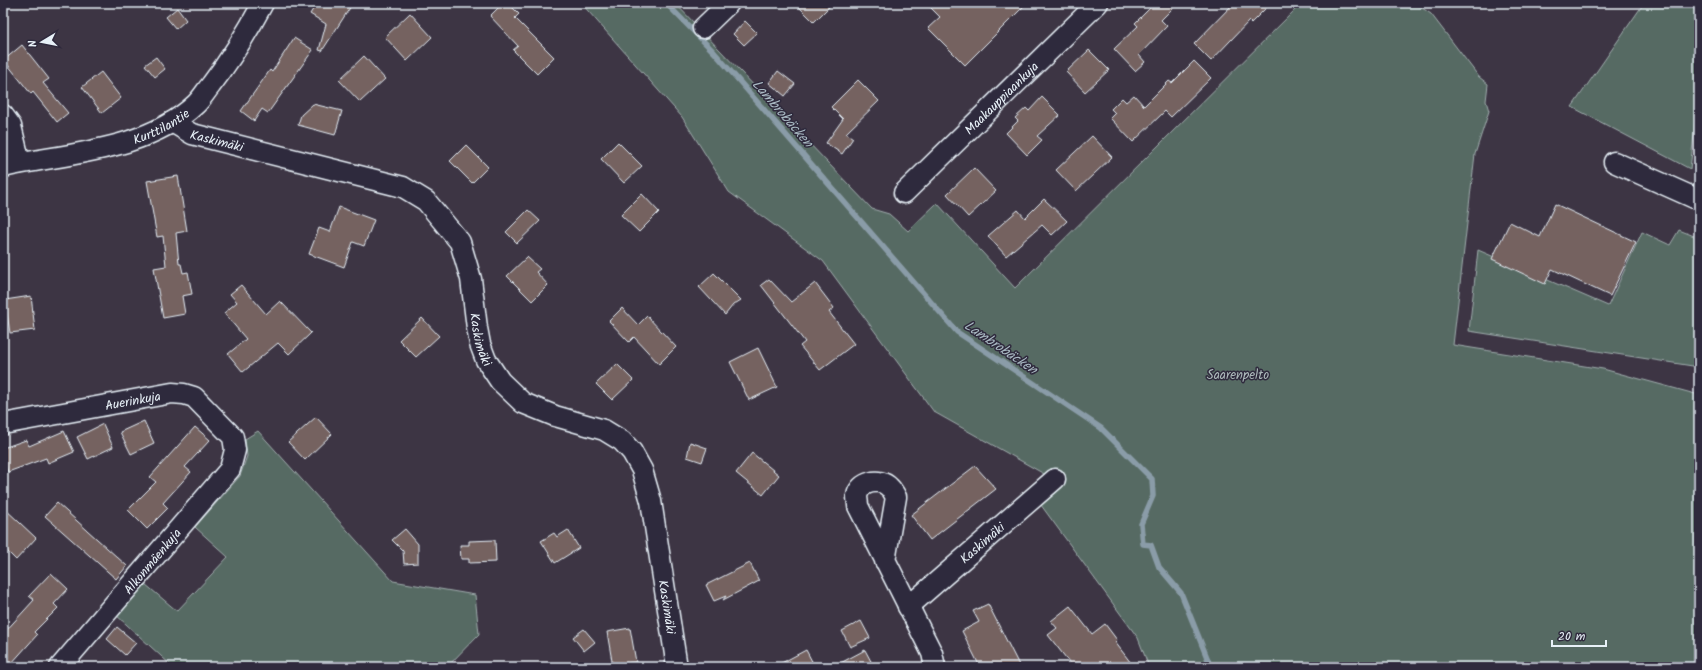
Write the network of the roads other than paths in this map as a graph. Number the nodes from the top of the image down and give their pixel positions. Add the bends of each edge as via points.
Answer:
1 (263, 3) edge
2 (729, 3) edge
3 (1098, 3) edge
4 (703, 28) dead end
5 (3, 115) edge
6 (172, 122) junction
7 (1614, 162) dead end
8 (11, 165) edge
9 (904, 193) dead end
10 (1699, 200) edge
11 (3, 424) edge
12 (235, 450) joint
13 (1055, 479) dead end
14 (885, 561) dead end
15 (908, 607) junction
16 (60, 667) edge
17 (677, 667) edge
18 (935, 667) edge

1 - 6 street, Kurttilantie via 215,80 196,103
2 - 4 street
3 - 9 street, Maakauppiaankuja
5 - 8 street via 11,126
6 - 8 street, Kurttilantie via 125,143 89,152
6 - 17 street, Kaskimäki via 192,134 403,187 426,201 460,242 471,279 480,344 486,360 500,381 531,407 604,430 622,441 642,470 651,501
7 - 10 street
11 - 12 street, Auerinkuja via 172,393 184,394 194,397 232,437
12 - 16 street, Alkonmäenkuja via 230,469
13 - 15 street, Kaskimäki
14 - 15 street
15 - 18 street via 932,653

